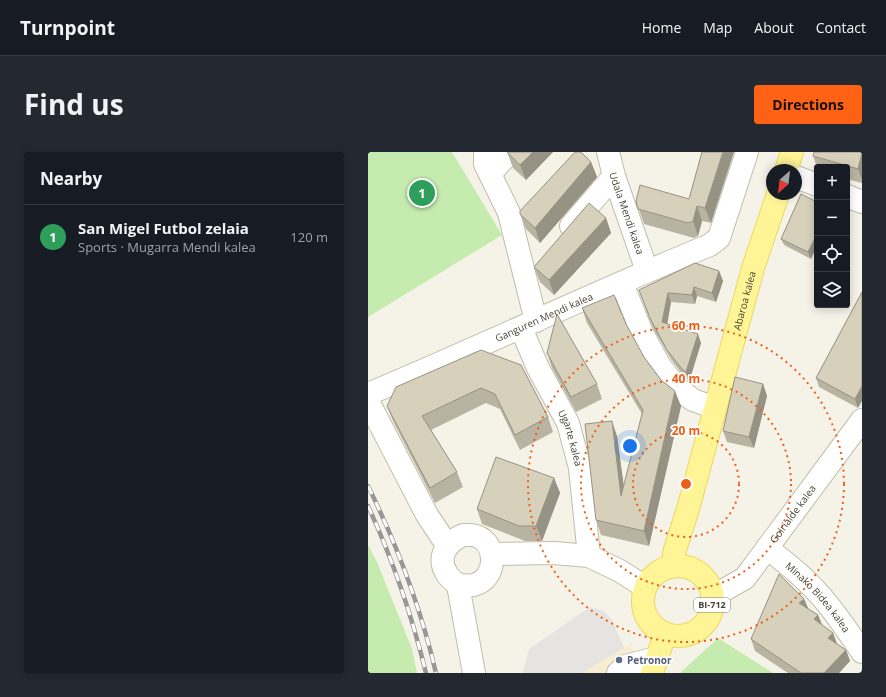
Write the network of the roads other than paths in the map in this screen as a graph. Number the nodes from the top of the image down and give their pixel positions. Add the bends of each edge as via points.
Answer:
1 (485, 152) edge
2 (510, 152) edge
3 (747, 152) edge
4 (792, 152) edge
5 (608, 153) edge
6 (788, 164) edge
7 (490, 174) junction
8 (614, 176) junction
9 (802, 179) edge
10 (814, 184) edge
11 (850, 197) edge
12 (776, 200) edge
13 (862, 202) edge
14 (526, 207) edge
15 (511, 223) junction
16 (557, 243) edge
17 (542, 261) edge
18 (647, 271) junction
19 (526, 279) junction
20 (622, 283) junction
21 (529, 324) junction
22 (368, 394) edge
23 (368, 401) edge
24 (715, 408) junction
25 (862, 420) edge
26 (447, 546) junction
27 (767, 548) junction
28 (492, 554) junction
29 (589, 556) junction
30 (673, 567) junction
31 (458, 585) junction
32 (645, 587) junction
33 (712, 597) junction
34 (665, 634) junction
35 (862, 652) edge
36 (654, 665) edge
37 (474, 673) edge
38 (618, 673) edge

1 - 7 street, Ugarte kalea via 485,164
2 - 7 street
3 - 18 street, Ganguren Mendi kalea via 719,238 710,245
4 - 6 main road
5 - 8 street, Udala Mendi kalea
7 - 15 street, Ugarte kalea via 509,213
8 - 16 street
8 - 18 street, Udala Mendi kalea
9 - 10 street
11 - 13 street
12 - 24 main road, Abaroa kalea via 753,268
14 - 15 street
15 - 19 street, Ugarte kalea
17 - 19 street
18 - 20 street, Ganguren Mendi kalea
19 - 21 street, Ugarte kalea
20 - 21 street, Ganguren Mendi kalea
20 - 24 street via 642,333 660,366 676,387 693,400
21 - 22 street, Ganguren Mendi kalea
21 - 29 street, Ugarte kalea via 538,368 568,423 580,468
23 - 26 street via 427,515
24 - 30 main road, Abaroa kalea via 674,553
25 - 27 street, Goirialde kalea
26 - 28 street via 454,539 472,535 488,545
26 - 31 street via 443,555 443,565 447,574
27 - 33 street, Goirialde kalea via 745,578
27 - 35 street, Minako Bidea kalea via 791,566 818,593
28 - 29 street via 554,553
28 - 31 street via 493,564 490,573 483,581 474,585
29 - 32 street
30 - 32 main road via 658,572
30 - 33 main road, BI-712 via 687,567 696,571 710,587
31 - 37 street
32 - 34 main road via 643,609 655,628
33 - 34 main road, BI-712 via 712,609 708,620 700,629 689,635
34 - 36 main road
36 - 38 street via 625,666

